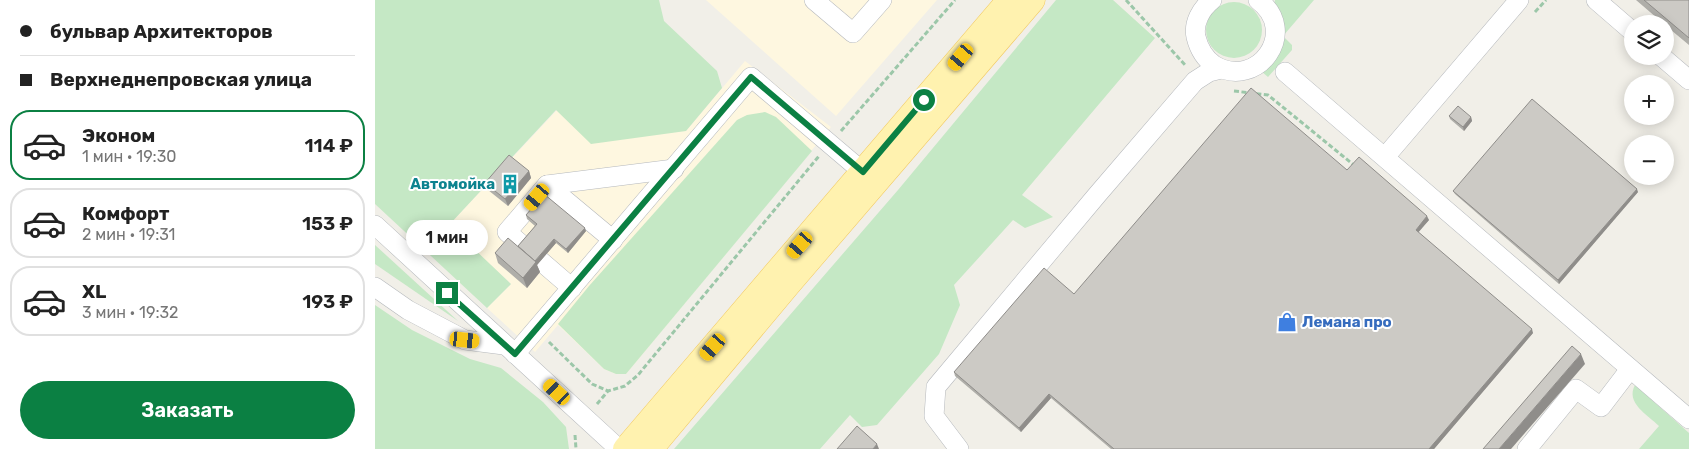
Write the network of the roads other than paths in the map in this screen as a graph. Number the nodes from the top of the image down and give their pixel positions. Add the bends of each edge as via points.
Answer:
1 (814, 0) edge
2 (882, 0) edge
3 (1009, 0) edge
4 (1033, 0) edge
5 (1211, 0) edge
6 (1519, 0) edge
7 (1596, 0) edge
8 (1265, 2) edge
9 (1196, 8) edge
10 (1624, 24) edge
11 (1199, 48) junction
12 (1672, 65) edge
13 (1221, 69) junction
14 (1285, 72) dead end
15 (1689, 80) edge
16 (1195, 81) junction
17 (1385, 157) junction
18 (674, 168) junction
19 (863, 172) junction
20 (547, 185) junction
21 (375, 226) edge
22 (613, 240) junction
23 (375, 287) edge
24 (573, 288) junction
25 (510, 349) junction
26 (1630, 369) junction
27 (1689, 419) edge
28 (619, 449) edge
29 (625, 449) edge
30 (651, 449) edge
31 (959, 449) edge
32 (1527, 449) edge

1 - 2 street via 853,33
3 - 19 main road
4 - 30 main road
5 - 9 street
6 - 17 street
7 - 10 street
8 - 13 street via 1276,30 1268,55 1247,70
9 - 11 street via 1195,32
11 - 13 street via 1208,61
11 - 16 street via 1200,65
12 - 15 street
13 - 16 street
14 - 17 street
16 - 31 street via 936,388 934,416
17 - 26 street
18 - 19 street via 751,77
18 - 20 street
18 - 22 street
19 - 29 main road
20 - 22 street
20 - 24 street via 507,232
21 - 25 street
22 - 24 street
23 - 25 street via 408,310 465,340
24 - 25 street via 536,329
25 - 28 street
26 - 27 street
26 - 32 street via 1601,407 1576,389

